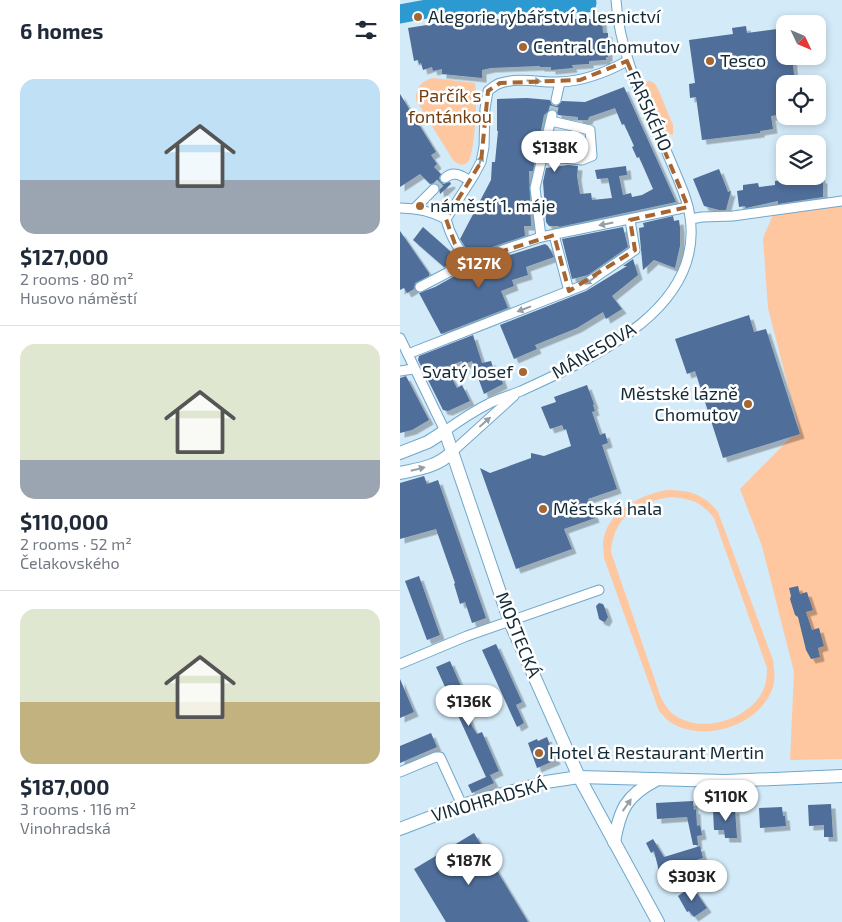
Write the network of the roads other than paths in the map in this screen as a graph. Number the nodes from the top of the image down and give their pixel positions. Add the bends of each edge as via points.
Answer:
1 (616, 0) edge
2 (627, 61) junction
3 (560, 82) junction
4 (556, 100) tunnel mouth
5 (543, 156) junction
6 (445, 178) dead end
7 (470, 181) junction
8 (434, 189) tunnel mouth
9 (842, 201) edge
10 (688, 207) junction
11 (400, 208) edge
12 (415, 208) junction
13 (446, 219) junction
14 (690, 219) junction
15 (630, 220) junction
16 (554, 234) junction
17 (541, 237) junction
18 (468, 262) junction
19 (420, 287) dead end
20 (569, 291) junction
21 (400, 338) edge
22 (408, 354) junction
23 (413, 368) junction
24 (400, 371) edge
25 (520, 392) junction
26 (445, 430) junction
27 (400, 452) edge
28 (451, 453) junction
29 (400, 473) edge
30 (599, 590) dead end
31 (510, 622) junction
32 (400, 664) edge
33 (400, 772) edge
34 (842, 776) edge
35 (579, 777) junction
36 (656, 780) junction
37 (462, 805) junction
38 (400, 829) edge
39 (614, 842) junction
40 (658, 922) edge

1 - 2 street, FARSKÉHO via 617,20
2 - 3 street via 580,80
2 - 10 street, FARSKÉHO via 675,169
3 - 4 street
7 -> 3 street via 481,162 488,91 500,83 524,80
5 - 5 street via 582,160 592,156 590,130 552,118
5 - 17 street via 536,188
6 - 7 street via 456,174
7 - 13 street
8 - 12 street
9 - 14 street
10 - 14 street, FARSKÉHO
10 - 15 street
11 - 12 street
12 - 13 street
13 - 18 street via 455,244
14 - 25 street, MÁNESOVA via 691,237 685,266 660,307 634,330 606,348
15 -> 16 street
15 -> 20 street via 635,250 584,285
16 - 17 street
16 - 20 street
17 - 18 street
18 - 19 street
20 -> 22 street
21 - 22 street, MOSTECKÁ
22 - 23 street, MOSTECKÁ
23 - 24 street
23 - 26 street, MOSTECKÁ
25 - 26 street, MÁNESOVA via 490,403
28 -> 25 street, MÁNESOVA
26 - 27 street via 428,442
26 - 28 street, MOSTECKÁ
29 -> 28 street via 437,464
28 - 31 street, MOSTECKÁ
30 - 31 street
31 - 32 street
31 - 35 street, MOSTECKÁ
33 - 37 street via 440,757
34 - 36 street, VINOHRADSKÁ
35 - 36 street, VINOHRADSKÁ
35 - 37 street, VINOHRADSKÁ via 546,782
35 - 39 street, MOSTECKÁ
39 -> 36 street via 618,818 625,804 640,788
37 - 38 street, VINOHRADSKÁ
39 - 40 street, MOSTECKÁ

